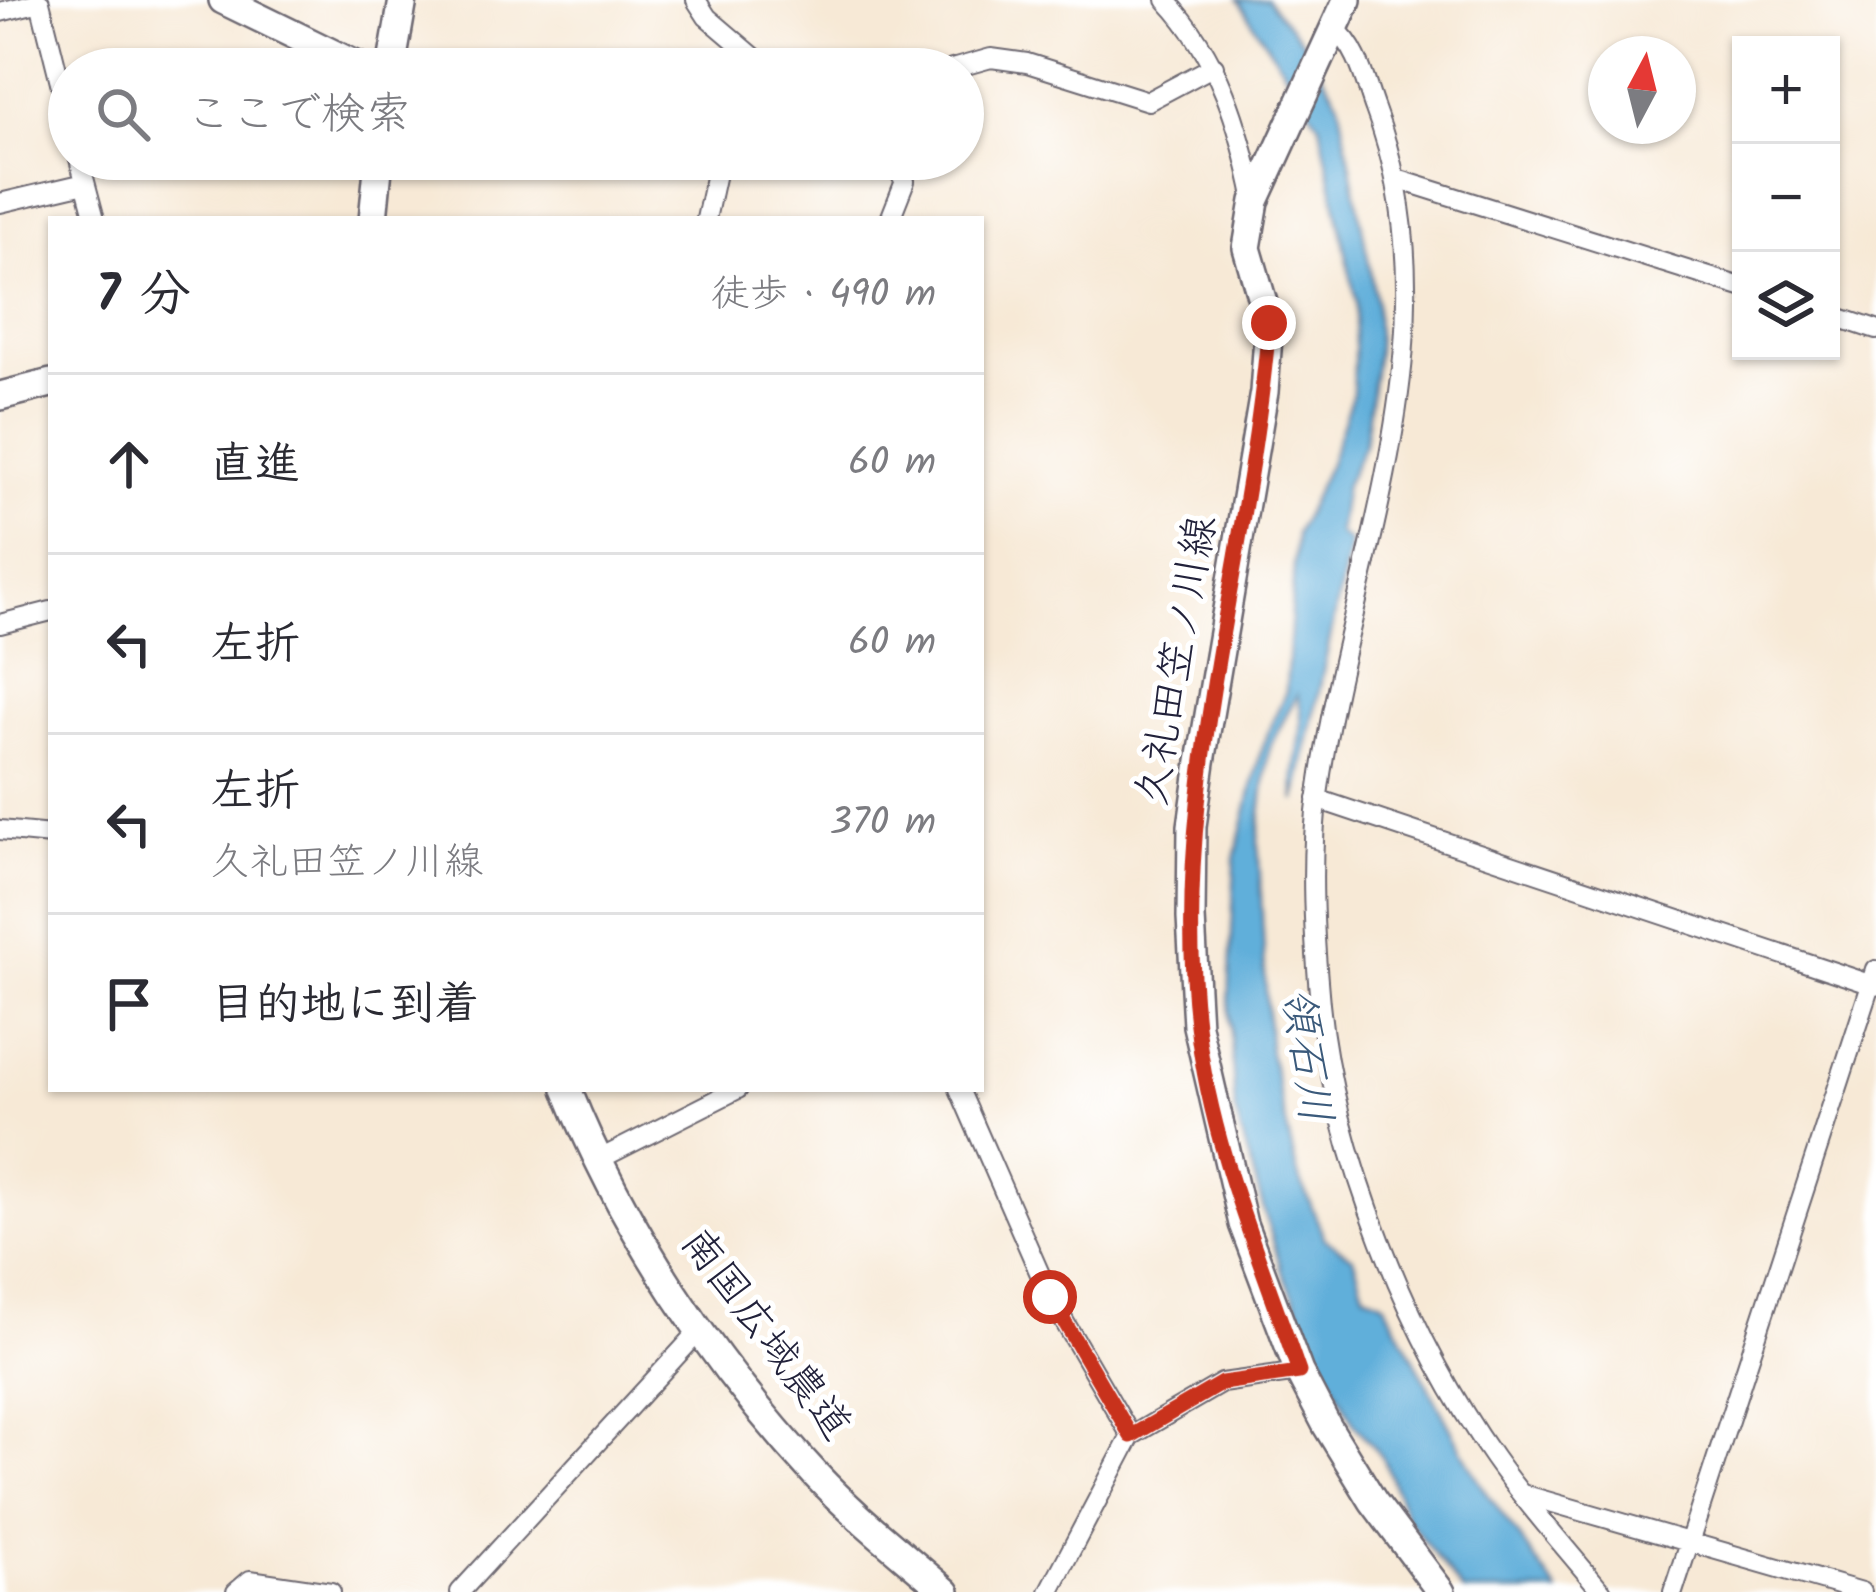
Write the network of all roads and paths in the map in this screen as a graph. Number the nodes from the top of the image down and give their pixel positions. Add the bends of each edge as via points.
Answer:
1 (223, 0) edge
2 (403, 0) edge
3 (696, 0) edge
4 (1166, 0) edge
5 (1347, 0) edge
6 (0, 12) edge
7 (1333, 34) junction
8 (52, 48) edge
9 (321, 48) edge
10 (395, 48) edge
11 (743, 48) edge
12 (984, 60) edge
13 (1214, 66) junction
14 (84, 180) edge
15 (377, 180) edge
16 (714, 180) edge
17 (904, 180) edge
18 (1400, 180) junction
19 (85, 183) junction
20 (1259, 191) junction
21 (0, 203) edge
22 (93, 216) edge
23 (374, 216) edge
24 (707, 216) edge
25 (891, 216) edge
26 (1732, 284) edge
27 (1840, 319) edge
28 (1876, 330) edge
29 (48, 384) edge
30 (0, 396) edge
31 (48, 612) edge
32 (0, 624) edge
33 (1317, 799) junction
34 (0, 830) edge
35 (48, 835) edge
36 (1874, 980) edge
37 (568, 1092) edge
38 (731, 1092) edge
39 (960, 1092) edge
40 (596, 1161) junction
41 (701, 1329) junction
42 (1299, 1372) junction
43 (1131, 1436) junction
44 (1522, 1494) junction
45 (1689, 1539) junction
46 (236, 1592) edge
47 (332, 1592) edge
48 (460, 1592) edge
49 (946, 1592) edge
50 (1049, 1592) edge
51 (1441, 1592) edge
52 (1602, 1592) edge
53 (1673, 1592) edge
54 (1862, 1592) edge

1 - 9 main road
2 - 10 main road
3 - 11 street
4 - 13 street
5 - 7 main road, 久礼田笠ノ川線
6 - 8 street via 40,2
7 - 18 street via 1349,40
7 - 20 main road, 久礼田笠ノ川線
12 - 13 street via 1028,63 1148,101
13 - 20 street
14 - 19 street
15 - 23 main road
16 - 24 street
17 - 25 street
18 - 26 street
18 - 33 street via 1404,361
19 - 21 street
19 - 22 street
20 - 42 main road, 久礼田笠ノ川線 via 1247,248 1269,323 1266,369 1198,784 1191,918 1197,1026 1215,1122
27 - 28 street
29 - 30 main road
31 - 32 street
33 - 36 street
33 - 44 street via 1320,1003 1333,1093 1366,1210 1457,1400
34 - 35 street
36 - 45 street
37 - 40 main road, 南国広域農道
38 - 40 street
39 - 43 street via 1050,1297
40 - 41 main road, 南国広域農道
41 - 48 street
41 - 49 main road, 南国広域農道 via 818,1477
42 - 43 street via 1222,1383
42 - 51 main road, 久礼田笠ノ川線 via 1373,1501
43 - 50 street
44 - 45 street
44 - 52 street
45 - 53 street
45 - 54 street
46 - 47 street via 250,1580

